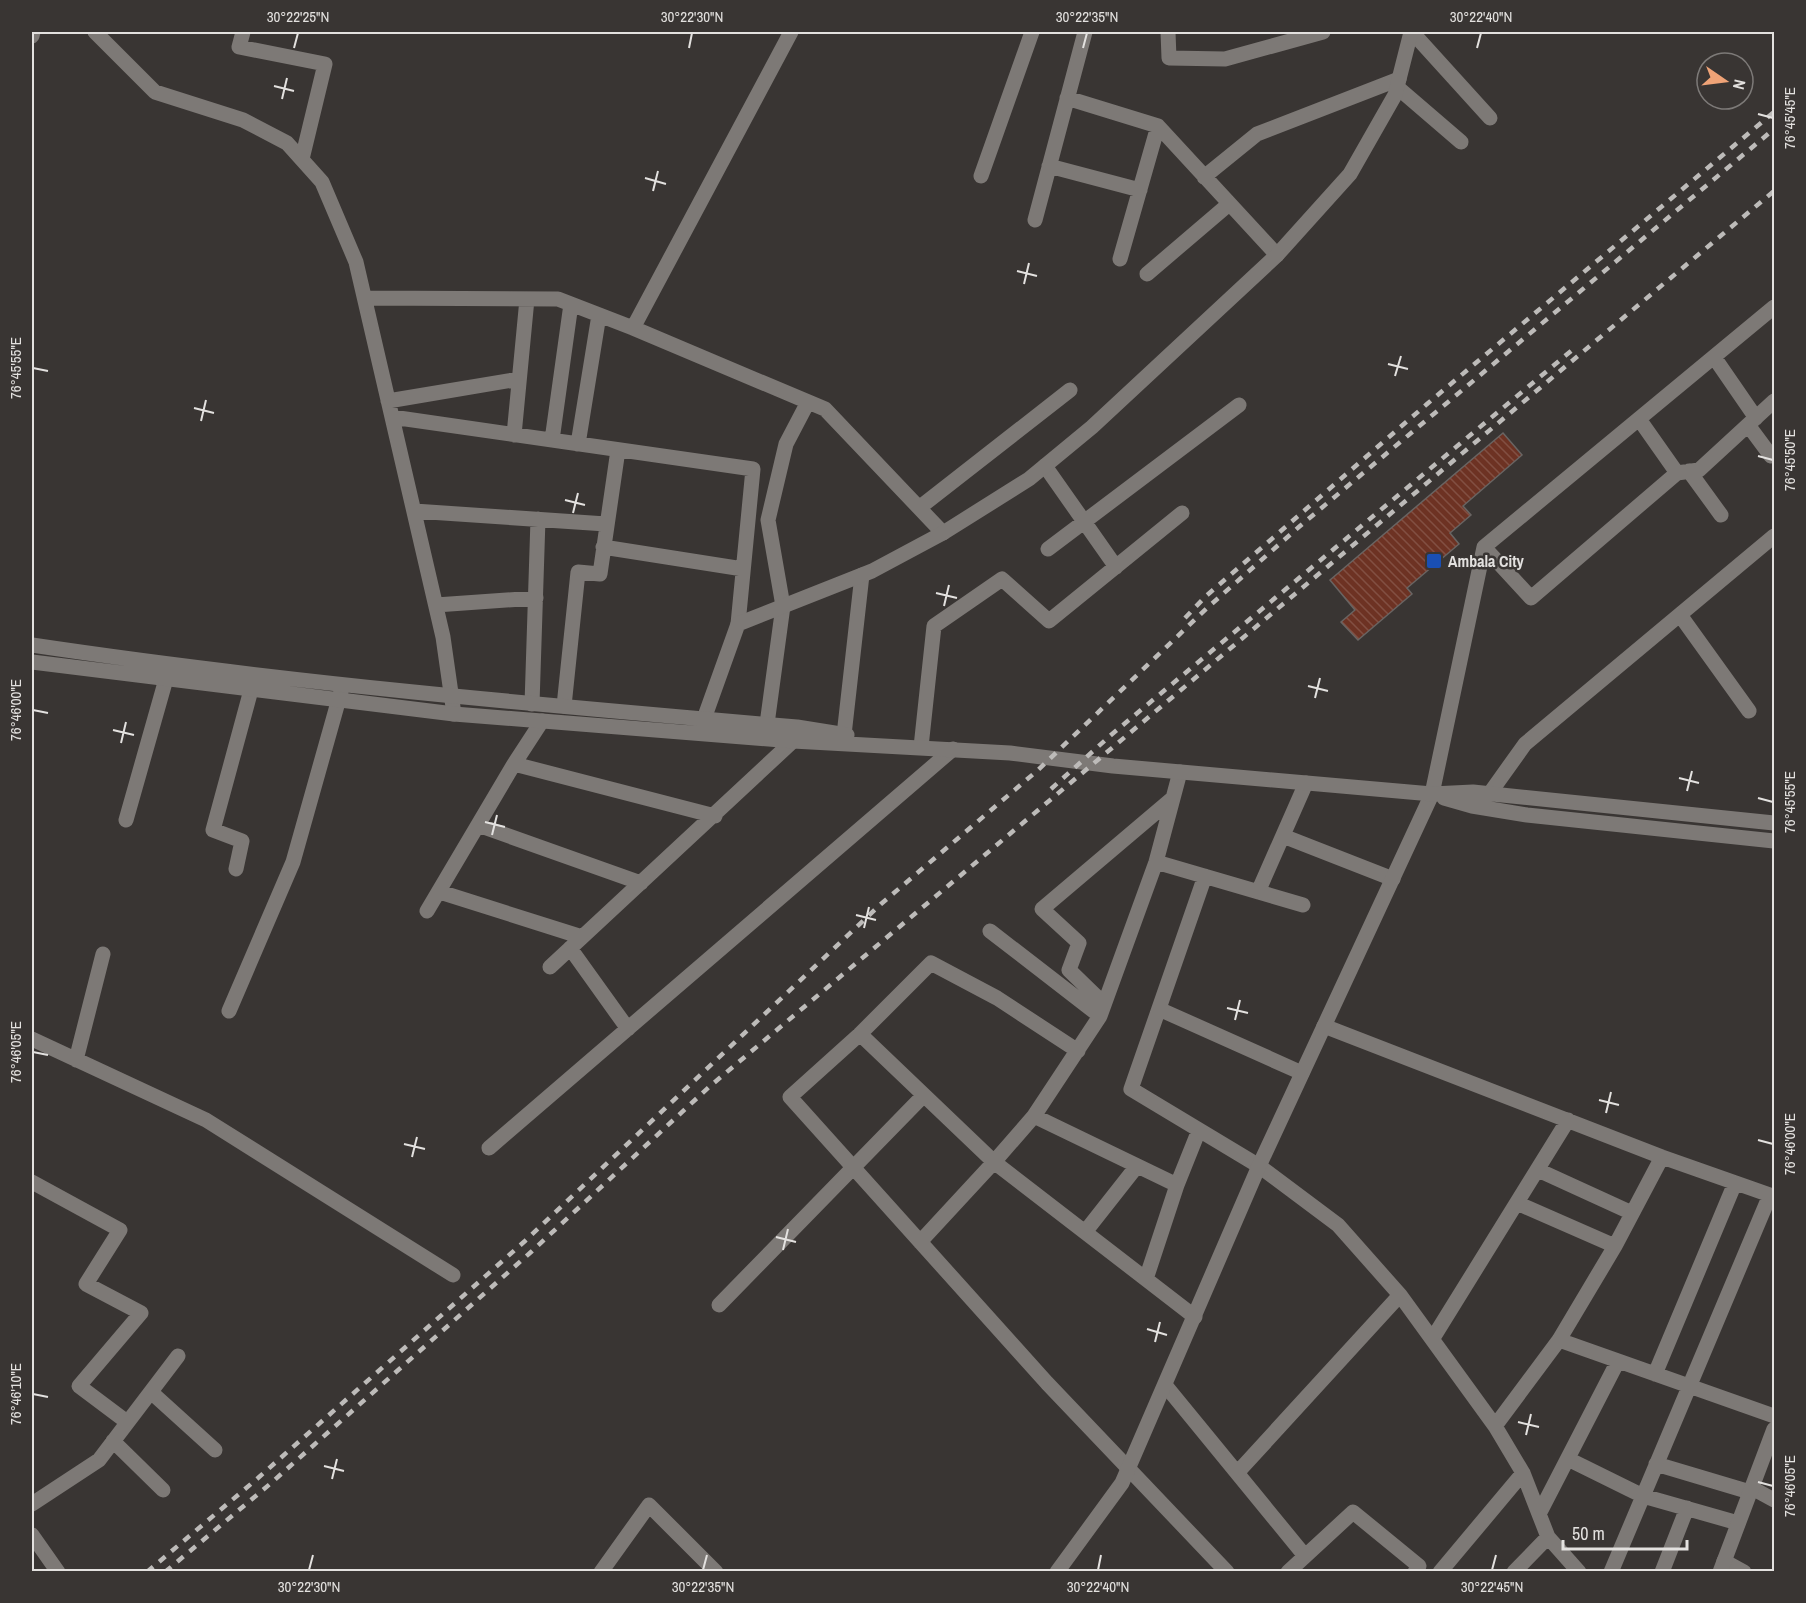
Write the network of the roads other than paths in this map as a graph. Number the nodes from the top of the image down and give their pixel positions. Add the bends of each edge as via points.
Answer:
1 (33, 32) edge
2 (95, 32) edge
3 (243, 32) edge
4 (791, 32) edge
5 (1032, 32) edge
6 (1085, 32) edge
7 (1168, 32) edge
8 (1323, 32) edge
9 (1411, 32) edge
10 (32, 36) edge
11 (1398, 83) junction
12 (1067, 98) junction
13 (1490, 118) dead end
14 (1158, 126) junction
15 (1461, 142) dead end
16 (302, 159) junction
17 (1049, 166) junction
18 (981, 176) dead end
19 (1204, 177) junction
20 (1140, 190) junction
21 (1229, 204) junction
22 (1035, 220) dead end
23 (1277, 255) junction
24 (1120, 259) dead end
25 (1147, 274) dead end
26 (365, 298) junction
27 (527, 299) junction
28 (571, 304) junction
29 (1774, 307) edge
30 (599, 315) junction
31 (633, 328) junction
32 (1714, 357) junction
33 (519, 379) junction
34 (1070, 390) dead end
35 (388, 401) junction
36 (1774, 401) edge
37 (808, 402) junction
38 (1239, 405) dead end
39 (392, 417) junction
40 (1640, 418) junction
41 (1752, 422) junction
42 (514, 435) junction
43 (552, 440) junction
44 (578, 444) junction
45 (618, 450) junction
46 (1771, 456) dead end
47 (1045, 466) junction
48 (1683, 472) junction
49 (919, 508) junction
50 (414, 511) junction
51 (1182, 513) dead end
52 (1721, 514) dead end
53 (538, 519) junction
54 (1084, 522) junction
55 (606, 524) junction
56 (943, 533) junction
57 (1774, 536) edge
58 (603, 547) junction
59 (1484, 547) junction
60 (1048, 549) dead end
61 (1116, 567) junction
62 (743, 569) junction
63 (862, 575) junction
64 (536, 598) junction
65 (436, 605) junction
66 (783, 606) junction
67 (1680, 615) junction
68 (738, 624) junction
69 (32, 645) edge
70 (32, 662) edge
71 (166, 679) junction
72 (343, 685) junction
73 (251, 690) junction
74 (451, 697) junction
75 (338, 700) junction
76 (532, 704) junction
77 (564, 706) junction
78 (1749, 711) dead end
79 (454, 714) junction
80 (542, 721) junction
81 (767, 724) junction
82 (701, 726) junction
83 (844, 735) junction
84 (793, 741) junction
85 (916, 747) junction
86 (953, 749) junction
87 (514, 764) junction
88 (1180, 772) junction
89 (1306, 783) junction
90 (1432, 794) junction
91 (1490, 794) junction
92 (1173, 798) junction
93 (715, 816) junction
94 (126, 820) dead end
95 (1774, 823) edge
96 (478, 825) junction
97 (1283, 836) junction
98 (1774, 841) edge
99 (1156, 862) junction
100 (236, 869) dead end
101 (1205, 876) junction
102 (1393, 879) junction
103 (640, 883) junction
104 (440, 892) junction
105 (1258, 892) junction
106 (1303, 905) dead end
107 (427, 911) dead end
108 (990, 930) dead end
109 (582, 937) junction
110 (570, 948) junction
111 (103, 954) dead end
112 (550, 967) dead end
113 (1159, 1009) junction
114 (1102, 1010) junction
115 (229, 1011) dead end
116 (1324, 1026) junction
117 (628, 1029) junction
118 (860, 1034) junction
119 (32, 1039) edge
120 (1078, 1051) junction
121 (76, 1060) junction
122 (1302, 1073) junction
123 (924, 1095) junction
124 (1034, 1116) junction
125 (1568, 1120) junction
126 (1199, 1130) junction
127 (489, 1148) dead end
128 (1662, 1157) junction
129 (994, 1162) junction
130 (1137, 1166) junction
131 (1259, 1166) junction
132 (853, 1167) junction
133 (1538, 1170) junction
134 (32, 1182) edge
135 (1735, 1182) junction
136 (1178, 1185) junction
137 (1517, 1203) junction
138 (1632, 1214) junction
139 (1085, 1232) junction
140 (920, 1242) junction
141 (1615, 1246) junction
142 (453, 1275) dead end
143 (1146, 1279) junction
144 (1400, 1295) junction
145 (719, 1305) dead end
146 (1195, 1317) junction
147 (1433, 1338) junction
148 (1559, 1340) junction
149 (178, 1356) dead end
150 (1618, 1361) junction
151 (1655, 1374) junction
152 (1165, 1385) junction
153 (1689, 1386) junction
154 (151, 1392) junction
155 (1774, 1416) edge
156 (128, 1422) junction
157 (1496, 1426) junction
158 (1774, 1429) edge
159 (113, 1441) junction
160 (215, 1450) dead end
161 (1568, 1459) junction
162 (1656, 1464) junction
163 (1128, 1468) junction
164 (1237, 1473) junction
165 (1523, 1473) junction
166 (163, 1490) dead end
167 (1751, 1490) junction
168 (1643, 1496) junction
169 (1774, 1500) edge
170 (32, 1504) edge
171 (1687, 1508) junction
172 (1539, 1514) junction
173 (1738, 1523) junction
174 (32, 1535) edge
175 (1548, 1537) junction
176 (1305, 1556) junction
177 (1722, 1566) edge
178 (58, 1572) edge
179 (601, 1572) edge
180 (716, 1572) edge
181 (1057, 1572) edge
182 (1227, 1572) edge
183 (1288, 1572) edge
184 (1414, 1572) edge
185 (1440, 1572) edge
186 (1514, 1572) edge
187 (1579, 1572) edge
188 (1611, 1572) edge
189 (1662, 1572) edge
190 (1744, 1572) edge

1 - 10 street
2 - 16 street via 155,92 243,120 287,143
3 - 16 street via 239,47 325,64
4 - 31 street
5 - 18 street
6 - 12 street
7 - 8 street via 1169,58 1225,58
9 - 11 street
9 - 13 street
11 - 15 street
11 - 19 street via 1257,134
11 - 23 street via 1350,174
12 - 14 street
12 - 17 street
14 - 19 street
14 - 20 street
16 - 26 street via 322,182 356,262
17 - 20 street
17 - 22 street
19 - 21 street
20 - 24 street
21 - 23 street
21 - 25 street
23 - 47 street
26 - 27 street
26 - 35 street
27 - 28 street via 558,299
27 - 33 street
28 - 30 street
28 - 43 street
29 - 32 street
30 - 31 street
30 - 44 street
31 - 37 street
32 - 40 street
32 - 41 street
33 - 35 street
33 - 42 street
34 - 49 street
35 - 39 street
36 - 41 street
37 - 49 street via 825,409
37 - 66 street via 786,444 768,520
38 - 54 street
39 - 42 street
39 - 50 street
40 - 48 street
40 - 59 street
41 - 46 street
41 - 48 street via 1699,470
42 - 43 street
43 - 44 street
44 - 45 street
45 - 55 street
45 - 62 street via 753,469
47 - 54 street
47 - 56 street
48 - 52 street
48 - 59 street via 1531,598
49 - 56 street
50 - 53 street
50 - 65 street
51 - 61 street
53 - 55 street
53 - 64 street
54 - 60 street
54 - 61 street
55 - 58 street
56 - 63 street
57 - 67 street
58 - 62 street
58 - 77 street via 600,574 578,572
59 - 90 street
61 - 85 street via 1049,621 1002,579 934,626
62 - 68 street
63 - 66 street
63 - 83 street
64 - 65 street
64 - 76 street
65 - 74 street
66 - 68 street
66 - 81 street
67 - 78 street
67 - 91 street via 1525,744
68 - 82 street
69 - 72 street
70 - 71 street
71 - 73 street
71 - 94 street
72 - 74 street
72 - 75 street
73 - 75 street
73 - 100 street via 213,830 242,841
74 - 76 street
74 - 79 street
75 - 79 street
75 - 115 street via 293,862
76 - 77 street
77 - 82 street
79 - 80 street
80 - 82 street
80 - 87 street
81 - 82 street
81 - 83 street
82 - 84 street
83 - 85 street
84 - 85 street
84 - 93 street
85 - 86 street
86 - 88 street
86 - 117 street
87 - 93 street
87 - 96 street
88 - 89 street
88 - 92 street
89 - 90 street
89 - 97 street
90 - 91 street
90 - 98 street via 1472,806 1527,815
90 - 102 street
91 - 95 street
92 - 99 street
92 - 114 street via 1042,909 1079,943 1069,970
93 - 103 street
96 - 103 street
96 - 104 street
97 - 102 street
97 - 105 street
99 - 101 street
99 - 114 street
101 - 105 street
101 - 113 street
102 - 116 street
103 - 109 street
104 - 107 street
104 - 109 street
105 - 106 street
108 - 114 street
109 - 110 street
110 - 112 street
110 - 117 street
111 - 121 street
113 - 122 street
113 - 126 street via 1131,1089
114 - 120 street
116 - 122 street
116 - 125 street
117 - 127 street
118 - 120 street via 931,963 997,998
118 - 123 street
118 - 132 street via 790,1097
119 - 121 street
120 - 124 street
121 - 142 street via 206,1120
122 - 131 street
123 - 129 street
123 - 132 street
124 - 129 street
124 - 130 street
125 - 128 street
125 - 133 street
126 - 131 street
126 - 136 street
128 - 135 street
128 - 138 street
129 - 139 street
129 - 140 street
130 - 136 street
130 - 139 street
131 - 144 street via 1338,1226
131 - 146 street
132 - 140 street
132 - 145 street
133 - 137 street
133 - 138 street
134 - 156 street via 120,1230 86,1284 141,1313 79,1386
135 - 151 street
135 - 153 street via 1770,1195
136 - 143 street
137 - 141 street
137 - 147 street
138 - 141 street
139 - 143 street
140 - 163 street
141 - 148 street
143 - 146 street
144 - 147 street
144 - 164 street
146 - 152 street
147 - 157 street
148 - 150 street
148 - 157 street
149 - 154 street
150 - 151 street
150 - 161 street
151 - 153 street
152 - 163 street
152 - 164 street
153 - 155 street
153 - 162 street
154 - 156 street
154 - 160 street
156 - 159 street
157 - 165 street
158 - 167 street
159 - 166 street
159 - 170 street via 99,1460
161 - 168 street
161 - 172 street
162 - 167 street
162 - 168 street
163 - 181 street via 1122,1483
163 - 182 street
164 - 176 street
165 - 172 street
165 - 185 street
167 - 169 street
167 - 173 street
168 - 171 street
168 - 188 street
171 - 173 street
171 - 189 street
172 - 175 street
173 - 177 street
174 - 178 street
175 - 186 street
175 - 187 street
176 - 183 street
176 - 184 street via 1353,1512 1419,1566
177 - 190 street
179 - 180 street via 649,1505

